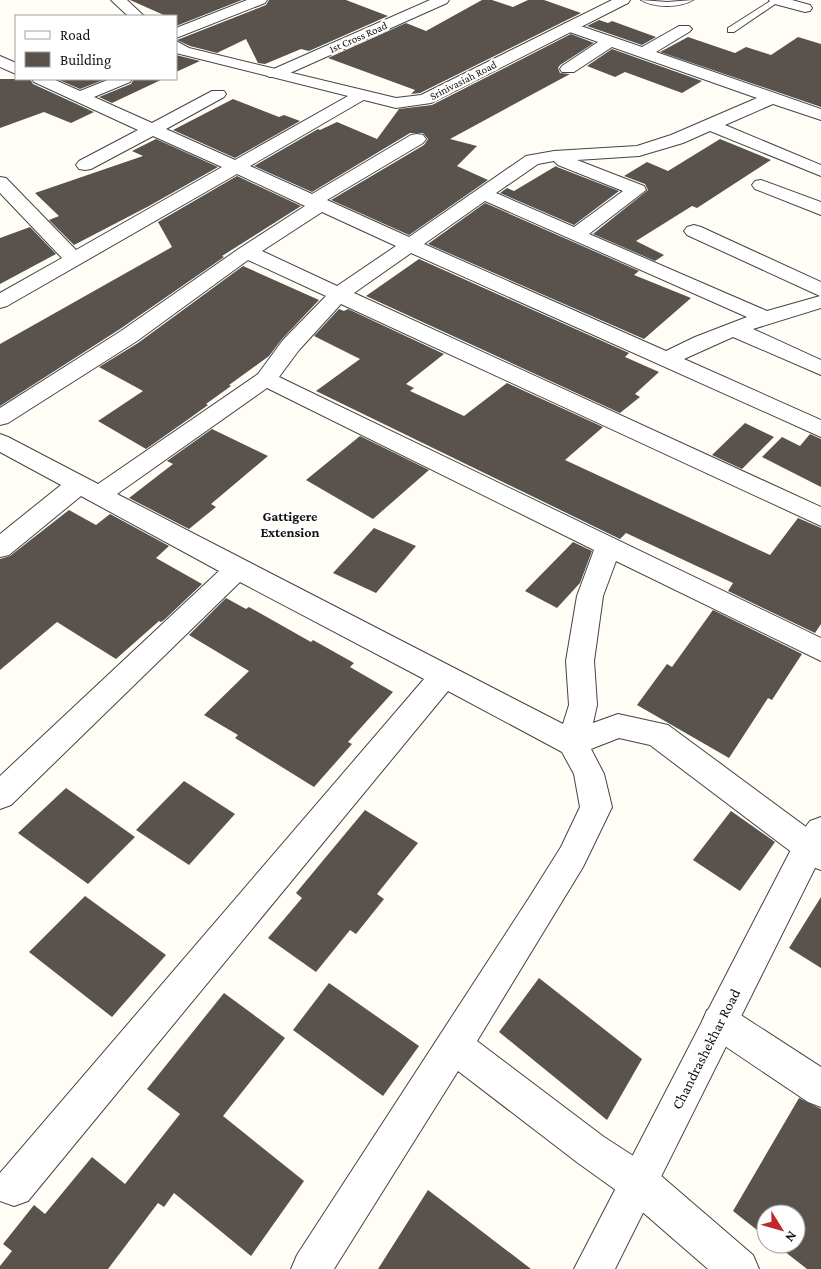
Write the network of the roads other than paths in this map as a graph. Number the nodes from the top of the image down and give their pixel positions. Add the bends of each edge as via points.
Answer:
1 (118, 0) edge
2 (260, 0) edge
3 (442, 0) edge
4 (622, 0) edge
5 (645, 0) edge
6 (689, 0) edge
7 (777, 0) edge
8 (805, 8) dead end
9 (136, 15) edge
10 (569, 27) junction
11 (684, 29) dead end
12 (731, 30) dead end
13 (178, 32) edge
14 (611, 42) junction
15 (178, 47) edge
16 (644, 53) junction
17 (568, 68) dead end
18 (275, 74) junction
19 (42, 80) edge
20 (122, 80) edge
21 (218, 94) dead end
22 (360, 95) junction
23 (82, 96) junction
24 (772, 98) junction
25 (821, 115) edge
26 (710, 124) junction
27 (153, 129) junction
28 (417, 139) dead end
29 (554, 156) junction
30 (85, 166) dead end
31 (237, 167) junction
32 (821, 171) edge
33 (0, 182) edge
34 (761, 185) dead end
35 (483, 194) junction
36 (315, 203) junction
37 (821, 210) edge
38 (694, 231) dead end
39 (574, 235) junction
40 (410, 245) junction
41 (247, 252) junction
42 (75, 260) junction
43 (821, 290) edge
44 (339, 294) junction
45 (0, 302) edge
46 (821, 302) edge
47 (766, 318) junction
48 (734, 329) junction
49 (666, 360) junction
50 (821, 368) edge
51 (266, 379) junction
52 (0, 418) edge
53 (821, 430) edge
54 (0, 442) edge
55 (89, 490) junction
56 (821, 517) edge
57 (0, 548) edge
58 (608, 548) junction
59 (237, 569) junction
60 (821, 650) edge
61 (444, 676) junction
62 (574, 743) junction
63 (0, 796) edge
64 (817, 845) edge
65 (720, 1022) junction
66 (453, 1044) junction
67 (821, 1089) edge
68 (638, 1182) junction
69 (14, 1187) dead end
70 (311, 1269) edge
71 (594, 1269) edge
72 (739, 1269) edge

1 - 9 street
2 - 13 street
3 - 18 street, 1st Cross Road
4 - 10 street, Srinivasiah Road
5 - 6 lane via 664,5
7 - 8 street
7 - 12 lane
10 - 14 street
10 - 22 street, Srinivasiah Road via 425,99 396,103
11 - 16 street
14 - 16 street
14 - 17 street
15 - 18 street, Srinivasiah Road
16 - 24 street
18 - 22 street, Srinivasiah Road
19 - 23 street
20 - 23 street
21 - 27 street
22 - 31 street
23 - 27 street
24 - 25 street
24 - 26 street
26 - 29 street via 640,151
26 - 32 street
27 - 30 street
27 - 31 street
28 - 36 street
29 - 35 street via 532,160
29 - 39 street via 636,190
31 - 36 street
31 - 42 street
33 - 42 street
34 - 37 street
35 - 39 street
35 - 40 street
36 - 40 street
36 - 41 street
38 - 43 street
39 - 47 street
40 - 44 street
40 - 49 street
41 - 44 street
41 - 52 street via 129,336
42 - 45 street
44 - 51 street via 291,345
44 - 56 street
46 - 47 street
47 - 48 street
48 - 49 street via 688,347
48 - 50 street
49 - 53 street
51 - 55 street
51 - 58 street
54 - 55 street
55 - 57 street
55 - 59 street
58 - 60 street
58 - 62 street via 590,596 580,661 583,705
59 - 61 street
59 - 63 street
61 - 62 street
61 - 69 street
62 - 64 street via 618,726 658,734
62 - 66 street via 589,774 596,807 572,857 541,909
64 - 65 street, Chandrashekhar Road
65 - 67 street
65 - 68 street, Chandrashekhar Road
66 - 68 street
66 - 70 street
68 - 71 street, Chandrashekhar Road
68 - 72 street

